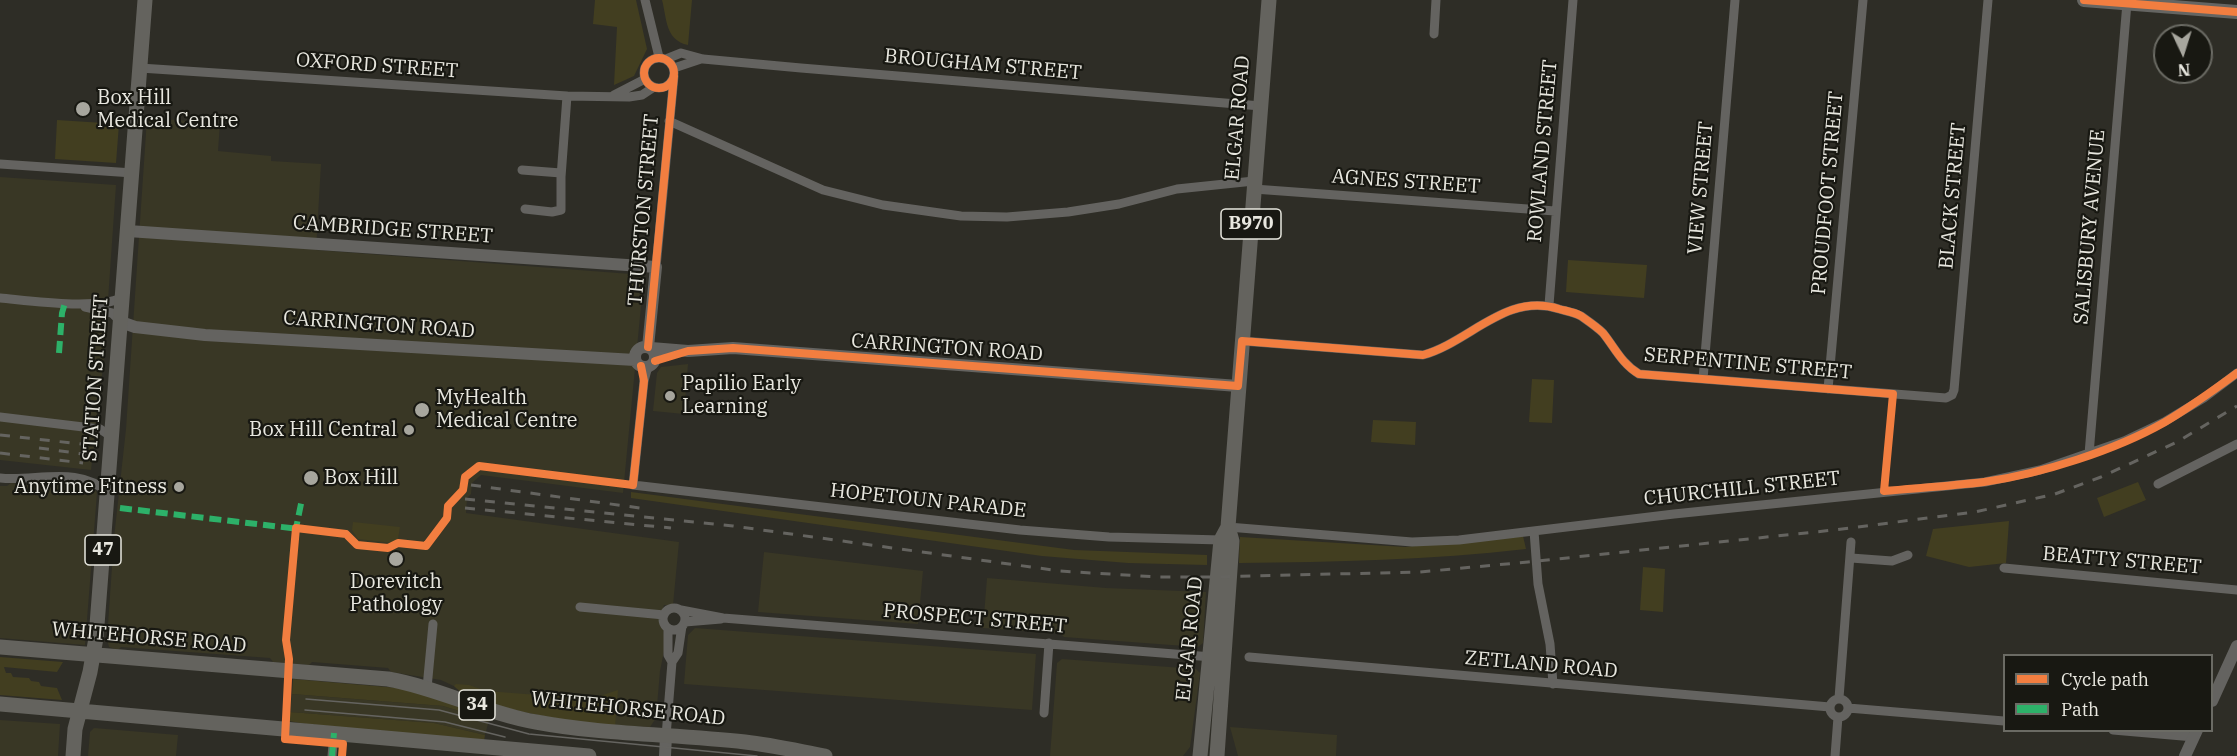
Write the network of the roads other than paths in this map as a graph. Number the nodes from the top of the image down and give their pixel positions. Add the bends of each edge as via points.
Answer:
1 (145, 0) edge
2 (645, 0) edge
3 (1269, 0) edge
4 (1436, 0) edge
5 (1573, 0) edge
6 (1735, 0) edge
7 (1863, 0) edge
8 (1988, 0) edge
9 (2084, 0) edge
10 (2127, 3) junction
11 (2203, 4) edge
12 (2237, 12) edge
13 (1434, 34) dead end
14 (663, 58) junction
15 (703, 59) junction
16 (140, 68) junction
17 (674, 72) junction
18 (645, 79) junction
19 (655, 88) junction
20 (567, 96) junction
21 (611, 96) junction
22 (1261, 106) junction
23 (669, 117) junction
24 (0, 164) edge
25 (522, 170) dead end
26 (133, 172) junction
27 (561, 173) junction
28 (1254, 185) junction
29 (525, 209) dead end
30 (1555, 211) junction
31 (128, 231) junction
32 (656, 267) junction
33 (0, 298) edge
34 (122, 298) junction
35 (65, 303) junction
36 (1549, 305) junction
37 (121, 322) junction
38 (1242, 341) junction
39 (650, 347) junction
40 (688, 351) junction
41 (645, 363) junction
42 (2237, 373) edge
43 (1703, 379) junction
44 (1238, 386) junction
45 (1828, 389) junction
46 (1952, 395) joint
47 (0, 417) edge
48 (111, 437) junction
49 (2237, 444) edge
50 (2089, 454) junction
51 (110, 472) junction
52 (0, 478) edge
53 (92, 480) junction
54 (2158, 484) dead end
55 (108, 493) junction
56 (1533, 531) junction
57 (1224, 534) junction
58 (1851, 542) dead end
59 (1908, 555) dead end
60 (1851, 558) junction
61 (2004, 568) dead end
62 (2237, 590) edge
63 (580, 607) dead end
64 (681, 610) junction
65 (664, 615) junction
66 (723, 618) junction
67 (433, 624) dead end
68 (683, 624) junction
69 (668, 628) junction
70 (1049, 643) junction
71 (2237, 646) edge
72 (0, 647) edge
73 (94, 655) junction
74 (1217, 656) junction
75 (1249, 657) dead end
76 (672, 662) junction
77 (1553, 684) junction
78 (427, 688) junction
79 (2213, 697) edge
80 (1839, 698) junction
81 (0, 704) edge
82 (1830, 707) junction
83 (1848, 708) junction
84 (79, 711) junction
85 (1044, 713) dead end
86 (1838, 717) junction
87 (2003, 721) edge
88 (2154, 732) edge
89 (334, 733) junction
90 (2196, 734) edge
91 (666, 736) junction
92 (1218, 736) junction
93 (555, 755) edge
94 (73, 756) edge
95 (332, 756) edge
96 (589, 756) edge
97 (665, 756) edge
98 (825, 756) edge
99 (1200, 756) edge
100 (1217, 756) edge
101 (1229, 756) edge
102 (1835, 756) edge
103 (2185, 756) edge

1 - 16 main road, STATION STREET / 47
2 - 14 street
3 - 22 main road, ELGAR ROAD / B970
4 - 13 street
5 - 30 street, ROWLAND STREET
6 - 43 street, VIEW STREET
7 - 45 street, PROUDFOOT STREET
8 - 46 street, BLACK STREET
9 - 10 main road
10 - 11 main road
10 - 50 street, SALISBURY AVENUE
11 - 12 main road
14 - 15 street, BROUGHAM STREET via 681,54
14 - 17 street
14 - 18 street via 649,61
15 - 17 street, BROUGHAM STREET
15 - 22 street, BROUGHAM STREET
16 - 20 street, OXFORD STREET
16 - 26 main road, STATION STREET / 47
17 - 19 street via 671,83
17 - 23 street, THURSTON STREET
18 - 19 street
18 - 21 street, OXFORD STREET
19 - 21 street, OXFORD STREET via 642,95
19 - 23 street, THURSTON STREET
20 - 21 street, OXFORD STREET
20 - 27 street
22 - 28 main road, ELGAR ROAD / B970
23 - 28 street, AGNES STREET via 824,190 883,205 961,216 1068,212 1177,189
23 - 32 street, THURSTON STREET
24 - 26 street
25 - 27 street
26 - 31 main road, STATION STREET / 47
27 - 29 street via 561,210
28 - 30 street, AGNES STREET
28 - 38 main road, ELGAR ROAD / B970
30 - 36 street, ROWLAND STREET
31 - 32 street, CAMBRIDGE STREET
31 - 34 main road, STATION STREET / 47
32 - 39 street, THURSTON STREET
33 - 35 street
34 - 35 street via 112,303
34 - 37 main road, STATION STREET / 47
35 - 37 street via 112,313
36 - 38 street, SERPENTINE STREET via 1519,307 1491,318 1437,351 1423,355
36 - 43 street, SERPENTINE STREET via 1579,315 1594,326 1628,368 1639,374
37 - 41 street, CARRINGTON ROAD via 205,334
37 - 48 main road, STATION STREET / 47
38 - 44 main road, ELGAR ROAD / B970
39 - 40 street, CARRINGTON ROAD
39 - 41 street via 655,352
39 - 41 street via 635,353
40 - 41 street, CARRINGTON ROAD
40 - 44 street, CARRINGTON ROAD via 733,348
41 - 57 street, HOPETOUN PARADE via 633,485 1020,530 1109,537
42 - 50 street, CHURCHILL STREET via 2164,422
43 - 45 street, SERPENTINE STREET
44 - 57 main road, ELGAR ROAD / B970
45 - 46 street, SERPENTINE STREET via 1946,398
47 - 48 street via 100,429
48 - 51 main road, STATION STREET / 47
49 - 54 street
50 - 56 street, CHURCHILL STREET via 1985,482
51 - 53 street
51 - 55 main road, STATION STREET / 47
52 - 53 street via 52,476
53 - 55 street
55 - 73 main road, STATION STREET / 47
56 - 57 street, CHURCHILL STREET via 1412,542
56 - 77 street
57 - 74 main road, ELGAR ROAD / B970
58 - 60 street
59 - 60 street via 1892,561
60 - 80 street
61 - 62 street, BEATTY STREET
63 - 65 street
64 - 65 street via 672,608
64 - 66 street, PROSPECT STREET
64 - 68 street via 685,616
65 - 69 street
66 - 68 street, PROSPECT STREET
66 - 70 street, PROSPECT STREET
67 - 78 street
68 - 69 street via 677,629
68 - 76 street
69 - 76 street via 668,655
70 - 74 street, PROSPECT STREET
70 - 85 street
71 - 79 street
72 - 73 main road, WHITEHORSE ROAD / 34
73 - 78 main road, WHITEHORSE ROAD / 34 via 387,679
73 - 84 main road, STATION STREET / 47
74 - 92 main road, ELGAR ROAD / B970
74 - 99 main road, ELGAR ROAD / B970
75 - 77 street, ZETLAND ROAD
76 - 91 street
77 - 82 street, ZETLAND ROAD
78 - 91 main road, WHITEHORSE ROAD / 34 via 535,722
80 - 82 street
80 - 83 street via 1847,702
81 - 84 main road, 34
82 - 86 street
83 - 86 street via 1846,714
83 - 87 street
84 - 89 main road, 34
84 - 94 main road, STATION STREET / 47
86 - 102 street
88 - 90 street
89 - 93 main road, 34
89 - 95 street
90 - 103 street
91 - 97 street
91 - 98 main road, WHITEHORSE ROAD / 34 via 746,742
92 - 100 main road, ELGAR ROAD / B970
92 - 101 main road
93 - 96 main road, 34

